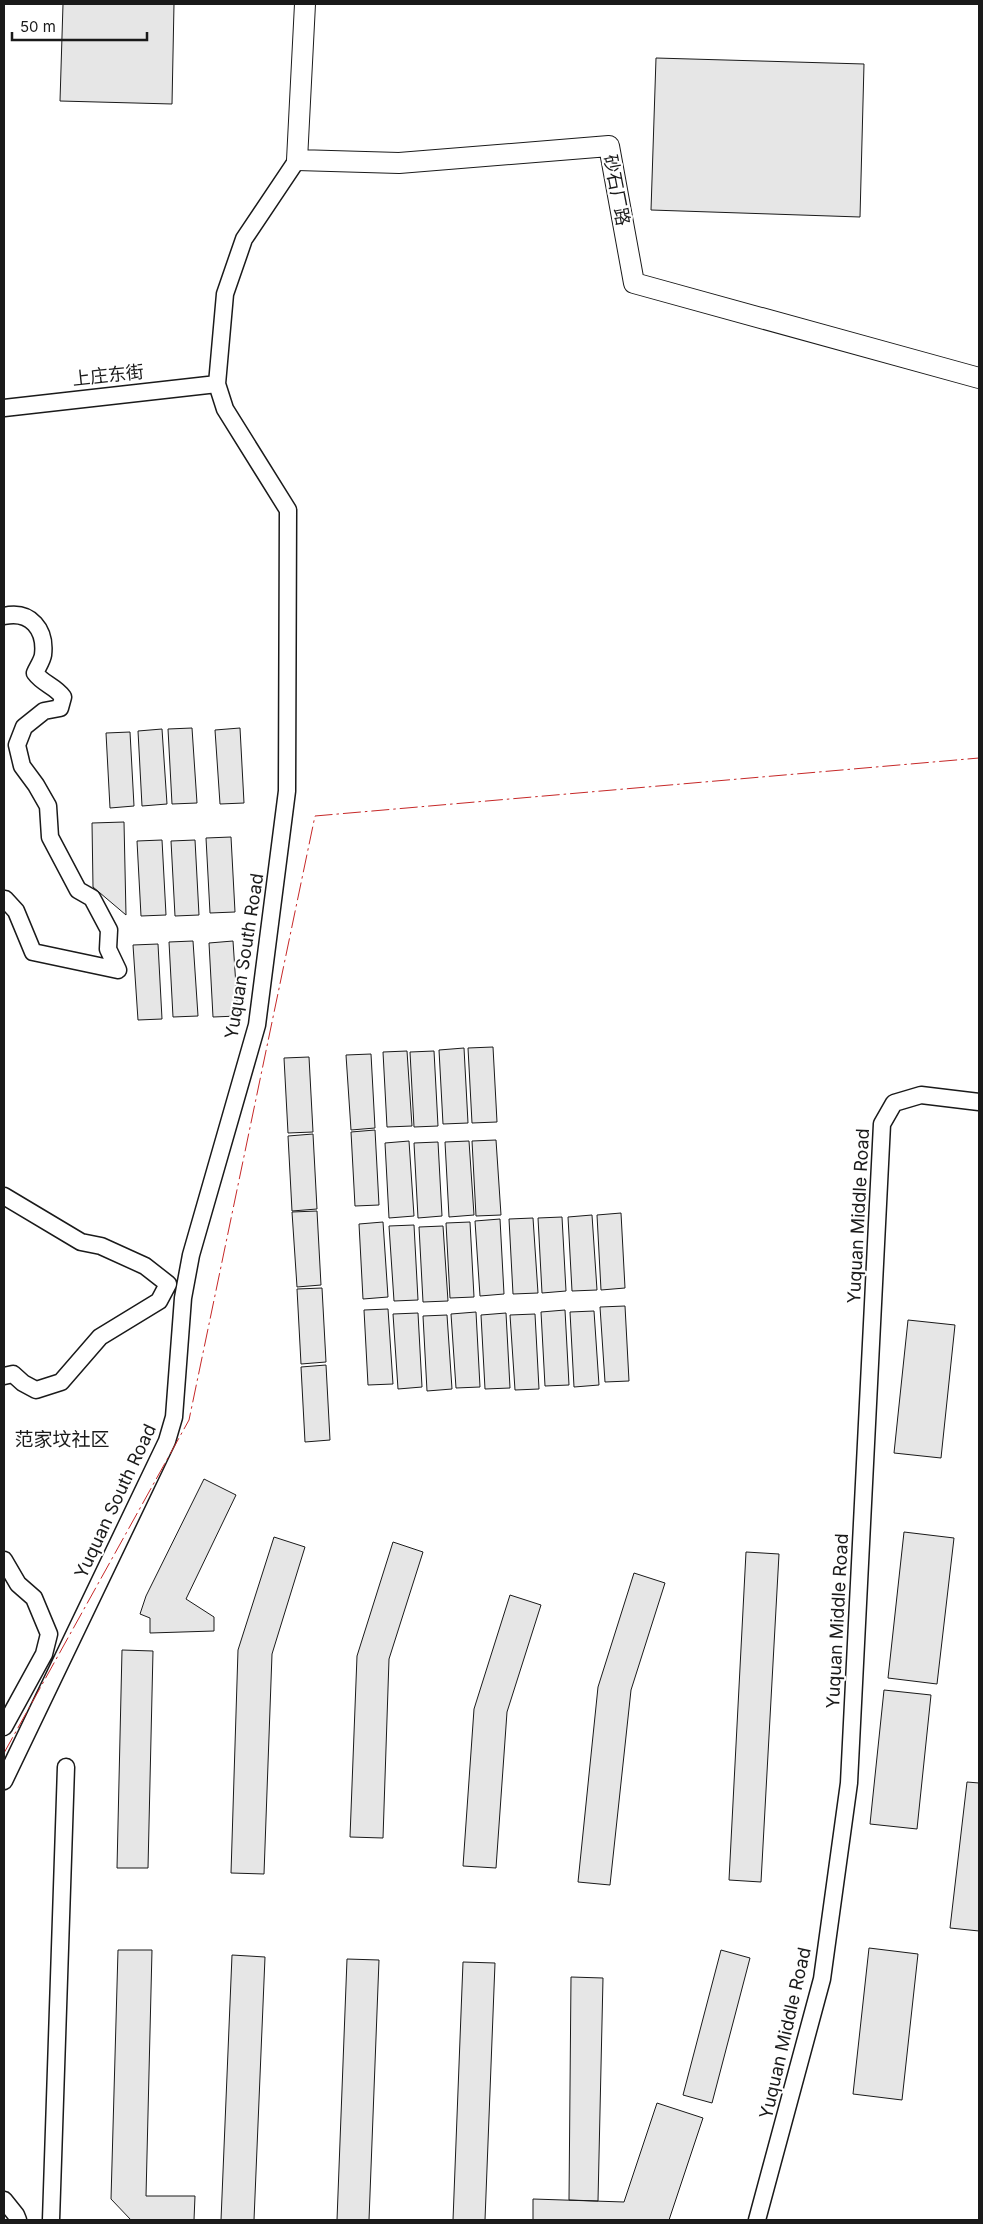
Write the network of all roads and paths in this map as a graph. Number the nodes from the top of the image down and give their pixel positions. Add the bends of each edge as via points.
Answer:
1 (305, 4) edge
2 (297, 160) junction
3 (979, 378) edge
4 (217, 384) junction
5 (4, 408) edge
6 (4, 616) edge
7 (4, 900) edge
8 (979, 1102) edge
9 (4, 1196) edge
10 (4, 1376) edge
11 (4, 1560) edge
12 (4, 1727) edge
13 (66, 1767) dead end
14 (4, 1781) edge
15 (4, 2200) edge
16 (18, 2220) edge
17 (51, 2220) edge
18 (757, 2220) edge

1 - 2 street
2 - 3 street, 砂石厂路 via 399,163 609,146 634,283
2 - 4 street, Yuquan South Road via 244,239 224,294
4 - 5 street, 上庄东街
4 - 14 street, Yuquan South Road via 225,409 288,510 287,791 257,1025 191,1255 183,1298 174,1417 167,1441
6 - 7 street via 23,617 35,622 42,635 43,657 35,673 42,682 58,689 63,697 60,708 44,710 24,727 17,745 22,766 48,806 50,837 78,890 92,898 109,930 108,949 118,970 33,952 16,911
8 - 18 street, Yuquan Middle Road via 921,1095 894,1103 882,1124 849,1783 822,1979
9 - 10 street via 81,1242 101,1246 146,1266 168,1284 159,1301 100,1337 61,1382 36,1390 13,1374
11 - 12 street via 18,1584 34,1598 49,1634 44,1654
13 - 17 street
15 - 16 street

